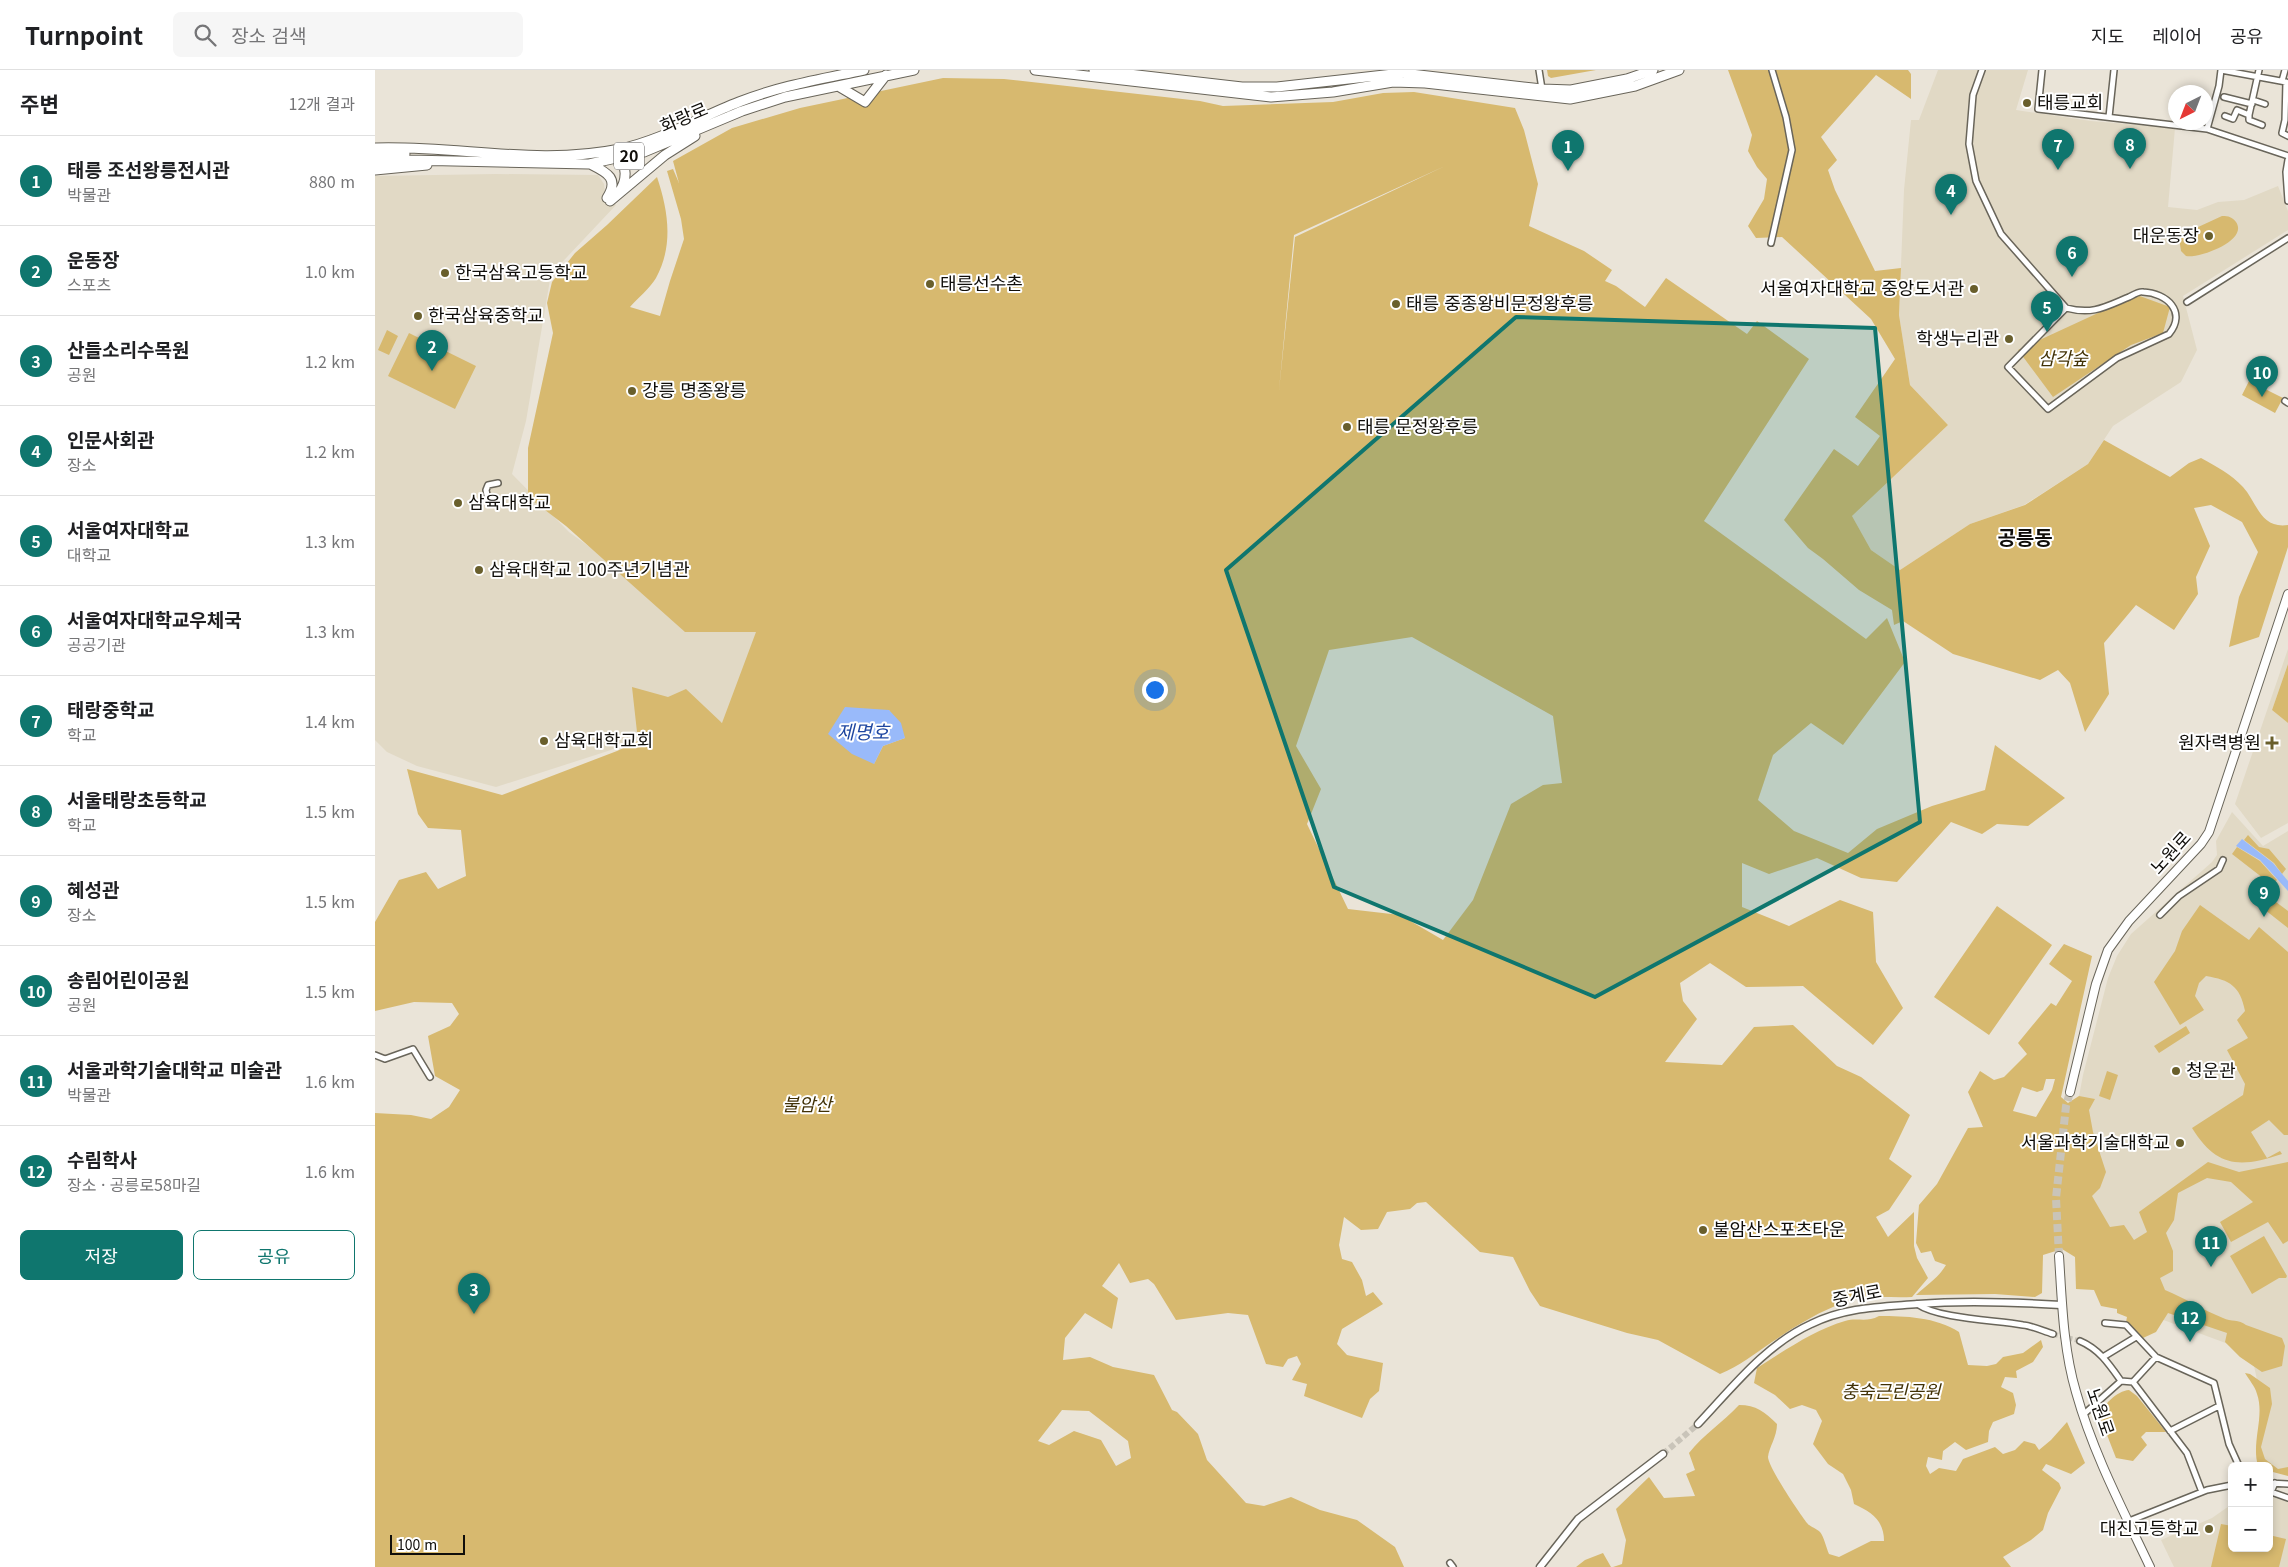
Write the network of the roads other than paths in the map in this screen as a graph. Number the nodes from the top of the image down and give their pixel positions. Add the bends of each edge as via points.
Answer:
1 (864, 70) edge
2 (914, 70) edge
3 (1035, 70) edge
4 (1094, 70) edge
5 (1539, 70) edge
6 (1653, 70) edge
7 (1679, 70) edge
8 (1772, 70) edge
9 (1982, 70) edge
10 (2042, 70) edge
11 (2114, 70) edge
12 (2221, 70) edge
13 (2285, 70) edge
14 (2258, 73) edge
15 (883, 74) edge
16 (834, 76) junction
17 (2282, 81) junction
18 (838, 86) junction
19 (810, 92) junction
20 (1543, 93) junction
21 (2224, 97) dead end
22 (2252, 102) junction
23 (2265, 104) dead end
24 (2213, 108) edge
25 (2249, 115) junction
26 (2225, 116) dead end
27 (2109, 117) junction
28 (723, 120) junction
29 (2168, 124) edge
30 (2262, 124) dead end
31 (2210, 130) edge
32 (2288, 136) edge
33 (641, 143) junction
34 (375, 148) edge
35 (598, 152) junction
36 (375, 155) edge
37 (462, 156) junction
38 (2288, 158) edge
39 (622, 159) junction
40 (375, 162) edge
41 (589, 164) junction
42 (375, 170) edge
43 (609, 200) junction
44 (2288, 201) edge
45 (2288, 238) edge
46 (1771, 243) dead end
47 (2187, 302) dead end
48 (2066, 308) junction
49 (497, 483) dead end
50 (487, 495) dead end
51 (2288, 594) edge
52 (2223, 860) dead end
53 (2160, 916) dead end
54 (375, 1055) edge
55 (430, 1076) dead end
56 (2069, 1092) tunnel mouth
57 (2059, 1256) tunnel mouth
58 (1917, 1304) junction
59 (2061, 1305) junction
60 (2105, 1323) dead end
61 (2053, 1334) tunnel mouth
62 (2136, 1336) junction
63 (2080, 1341) tunnel mouth
64 (2103, 1357) junction
65 (2156, 1357) junction
66 (2121, 1380) junction
67 (2133, 1382) junction
68 (2219, 1406) junction
69 (2084, 1414) junction
70 (1698, 1424) tunnel mouth
71 (2170, 1431) junction
72 (1663, 1454) tunnel mouth
73 (2237, 1462) edge
74 (2273, 1483) edge
75 (2288, 1484) edge
76 (2228, 1485) edge
77 (2202, 1492) junction
78 (2273, 1493) edge
79 (2288, 1498) edge
80 (2129, 1521) junction
81 (1540, 1567) edge
82 (2150, 1567) edge

1 - 16 main road, 화랑로 / 20
2 - 15 main road, 화랑로 / 20
3 - 20 main road via 1271,97 1333,92 1393,82
4 - 20 main road via 1242,87 1277,87 1402,73
5 - 20 street
6 - 20 main road via 1627,80
7 - 20 main road via 1635,86 1570,99
8 - 46 street via 1792,150
9 - 48 street via 1973,94 1969,144 1976,181 2001,234
10 - 27 street via 2038,109
11 - 27 street
12 - 14 street
12 - 24 street
13 - 17 street
14 - 17 street
14 - 22 street
15 - 18 main road, 화랑로 / 20
15 - 18 main road via 865,102
16 - 19 main road via 836,80 815,85
16 - 33 main road, 화랑로 / 20 via 760,94
17 - 32 street via 2286,84 2285,120 2281,133
18 - 19 main road, 화랑로 / 20
19 - 28 main road, 화랑로 / 20 via 763,104
21 - 22 street
22 - 23 street
22 - 25 street
25 - 26 street via 2237,110 2233,119
25 - 30 street via 2249,120
27 - 29 street
28 - 39 main road, 화랑로 / 20
28 - 43 main road via 665,156
31 - 38 street
33 - 35 main road, 화랑로 / 20
33 - 39 main road
34 - 37 main road, 20 via 401,147
35 - 37 main road, 화랑로 / 20 via 530,157
35 - 39 main road
36 - 37 main road, 20
37 - 40 main road, 20
37 - 41 main road, 화랑로 / 20
37 - 42 main road, 20
38 - 44 street
39 - 41 main road, 화랑로 / 20
39 - 43 main road via 624,181
41 - 43 main road via 610,177
45 - 47 street
48 - 48 street via 2008,367 2048,409 2117,358 2169,334 2177,318 2175,306 2164,297 2142,291 2097,310 2082,312
49 - 50 street via 488,485
51 - 56 main road, 노원로 via 2209,832 2192,855 2129,921 2108,950 2096,984
52 - 53 street via 2219,869 2179,896
54 - 55 street via 385,1059 413,1049
57 - 59 main road, 노원로
58 - 59 street, 중계로 via 1959,1301
58 - 61 street via 1923,1309 1941,1313 2025,1325
58 - 70 street, 중계로 via 1877,1305 1837,1313 1810,1324 1761,1359
59 - 69 main road, 노원로 via 2065,1340
60 - 62 street via 2126,1325
62 - 64 street
62 - 65 street
63 - 64 street
64 - 66 street
65 - 67 street
65 - 68 street via 2214,1383
66 - 67 street
66 - 69 street
67 - 71 street
68 - 71 street
68 - 73 street
69 - 80 main road, 노원로 via 2100,1460
71 - 77 street via 2187,1453
72 - 81 street via 1578,1519
74 - 75 street
76 - 77 street
77 - 80 street
78 - 79 street
80 - 82 main road, 노원로

